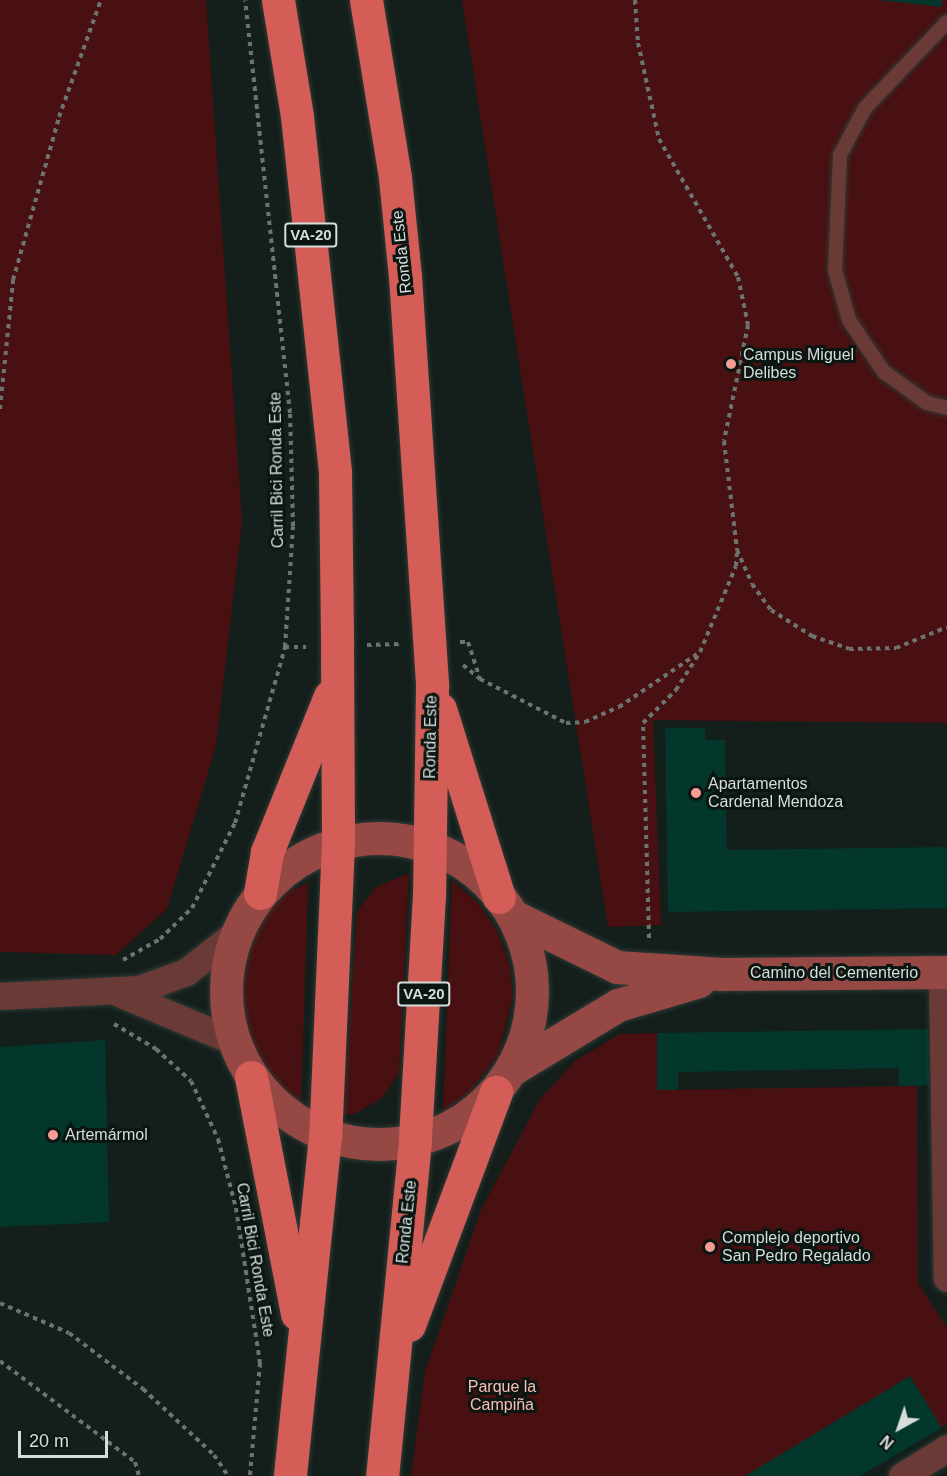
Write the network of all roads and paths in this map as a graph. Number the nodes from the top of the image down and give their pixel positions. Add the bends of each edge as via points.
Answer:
1 (101, 0) edge
2 (245, 0) edge
3 (278, 0) edge
4 (366, 0) edge
5 (635, 0) edge
6 (947, 22) edge
7 (947, 408) edge
8 (0, 409) edge
9 (737, 550) junction
10 (947, 627) edge
11 (430, 644) junction
12 (337, 646) junction
13 (285, 647) junction
14 (700, 652) junction
15 (460, 662) dead end
16 (480, 679) junction
17 (336, 680) junction
18 (432, 686) junction
19 (338, 843) junction
20 (429, 847) junction
21 (260, 893) junction
22 (506, 906) junction
23 (236, 933) junction
24 (649, 947) dead end
25 (122, 961) dead end
26 (945, 972) edge
27 (722, 974) junction
28 (118, 992) junction
29 (0, 996) edge
30 (114, 1024) dead end
31 (234, 1041) junction
32 (251, 1077) junction
33 (504, 1081) junction
34 (325, 1136) junction
35 (415, 1141) junction
36 (947, 1278) edge
37 (0, 1303) edge
38 (303, 1344) junction
39 (0, 1361) edge
40 (393, 1366) junction
41 (947, 1448) edge
42 (139, 1476) edge
43 (228, 1476) edge
44 (250, 1476) edge
45 (290, 1476) edge
46 (382, 1476) edge
47 (902, 1476) edge

1 - 8 path via 59,117 13,280
2 - 13 path, Carril Bici Ronda Este via 290,413 293,526
3 - 12 highway, VA-20 via 297,116 335,472
4 - 11 highway, Ronda Este / VA-20 via 395,178 405,276
5 - 9 path via 638,43 659,139 738,277 748,325 724,441
6 - 7 lane via 865,108 840,155 835,270 849,320 884,372 927,404
9 - 10 path via 752,584 771,610 812,636 849,650 896,648
9 - 14 path via 736,567
11 - 12 path
11 - 16 path via 468,642
11 - 18 highway, Ronda Este / VA-20
12 - 13 path
12 - 17 highway, VA-20
13 - 25 path, Carril Bici Ronda Este via 235,823 192,908 160,939
14 - 16 path via 619,707 585,722 566,723
14 - 24 path via 676,690 643,723
15 - 16 path
17 - 19 highway, VA-20
17 - 21 highway via 267,852
18 - 20 highway, Ronda Este / VA-20
18 - 22 highway
19 - 20 main road, Camino del Cementerio via 384,838
19 - 21 main road, Camino del Cementerio via 296,862
19 - 34 highway, VA-20
20 - 22 main road, Camino del Cementerio via 474,871
20 - 35 highway, Ronda Este / VA-20
21 - 23 main road, Camino del Cementerio
22 - 27 main road, Camino del Cementerio via 618,967
22 - 33 main road via 526,946 533,988 528,1030
23 - 28 street via 186,972
23 - 31 main road, Camino del Cementerio via 225,986
26 - 27 main road, Camino del Cementerio
26 - 36 street
27 - 33 main road, Camino del Cementerio via 618,1005
28 - 29 street
28 - 31 street
30 - 44 path, Carril Bici Ronda Este via 156,1049 191,1081 218,1139 236,1208 260,1363
31 - 32 main road, Camino del Cementerio
32 - 34 main road, Camino del Cementerio via 284,1112
32 - 38 highway
33 - 35 main road, Camino del Cementerio via 459,1123
33 - 40 highway
34 - 35 main road, Camino del Cementerio via 370,1145
34 - 38 highway, VA-20
35 - 40 highway, Ronda Este / VA-20
37 - 43 path via 69,1334 143,1389 214,1455
38 - 45 highway, VA-20
39 - 42 path via 135,1462
40 - 46 highway, Ronda Este / VA-20
41 - 47 street

